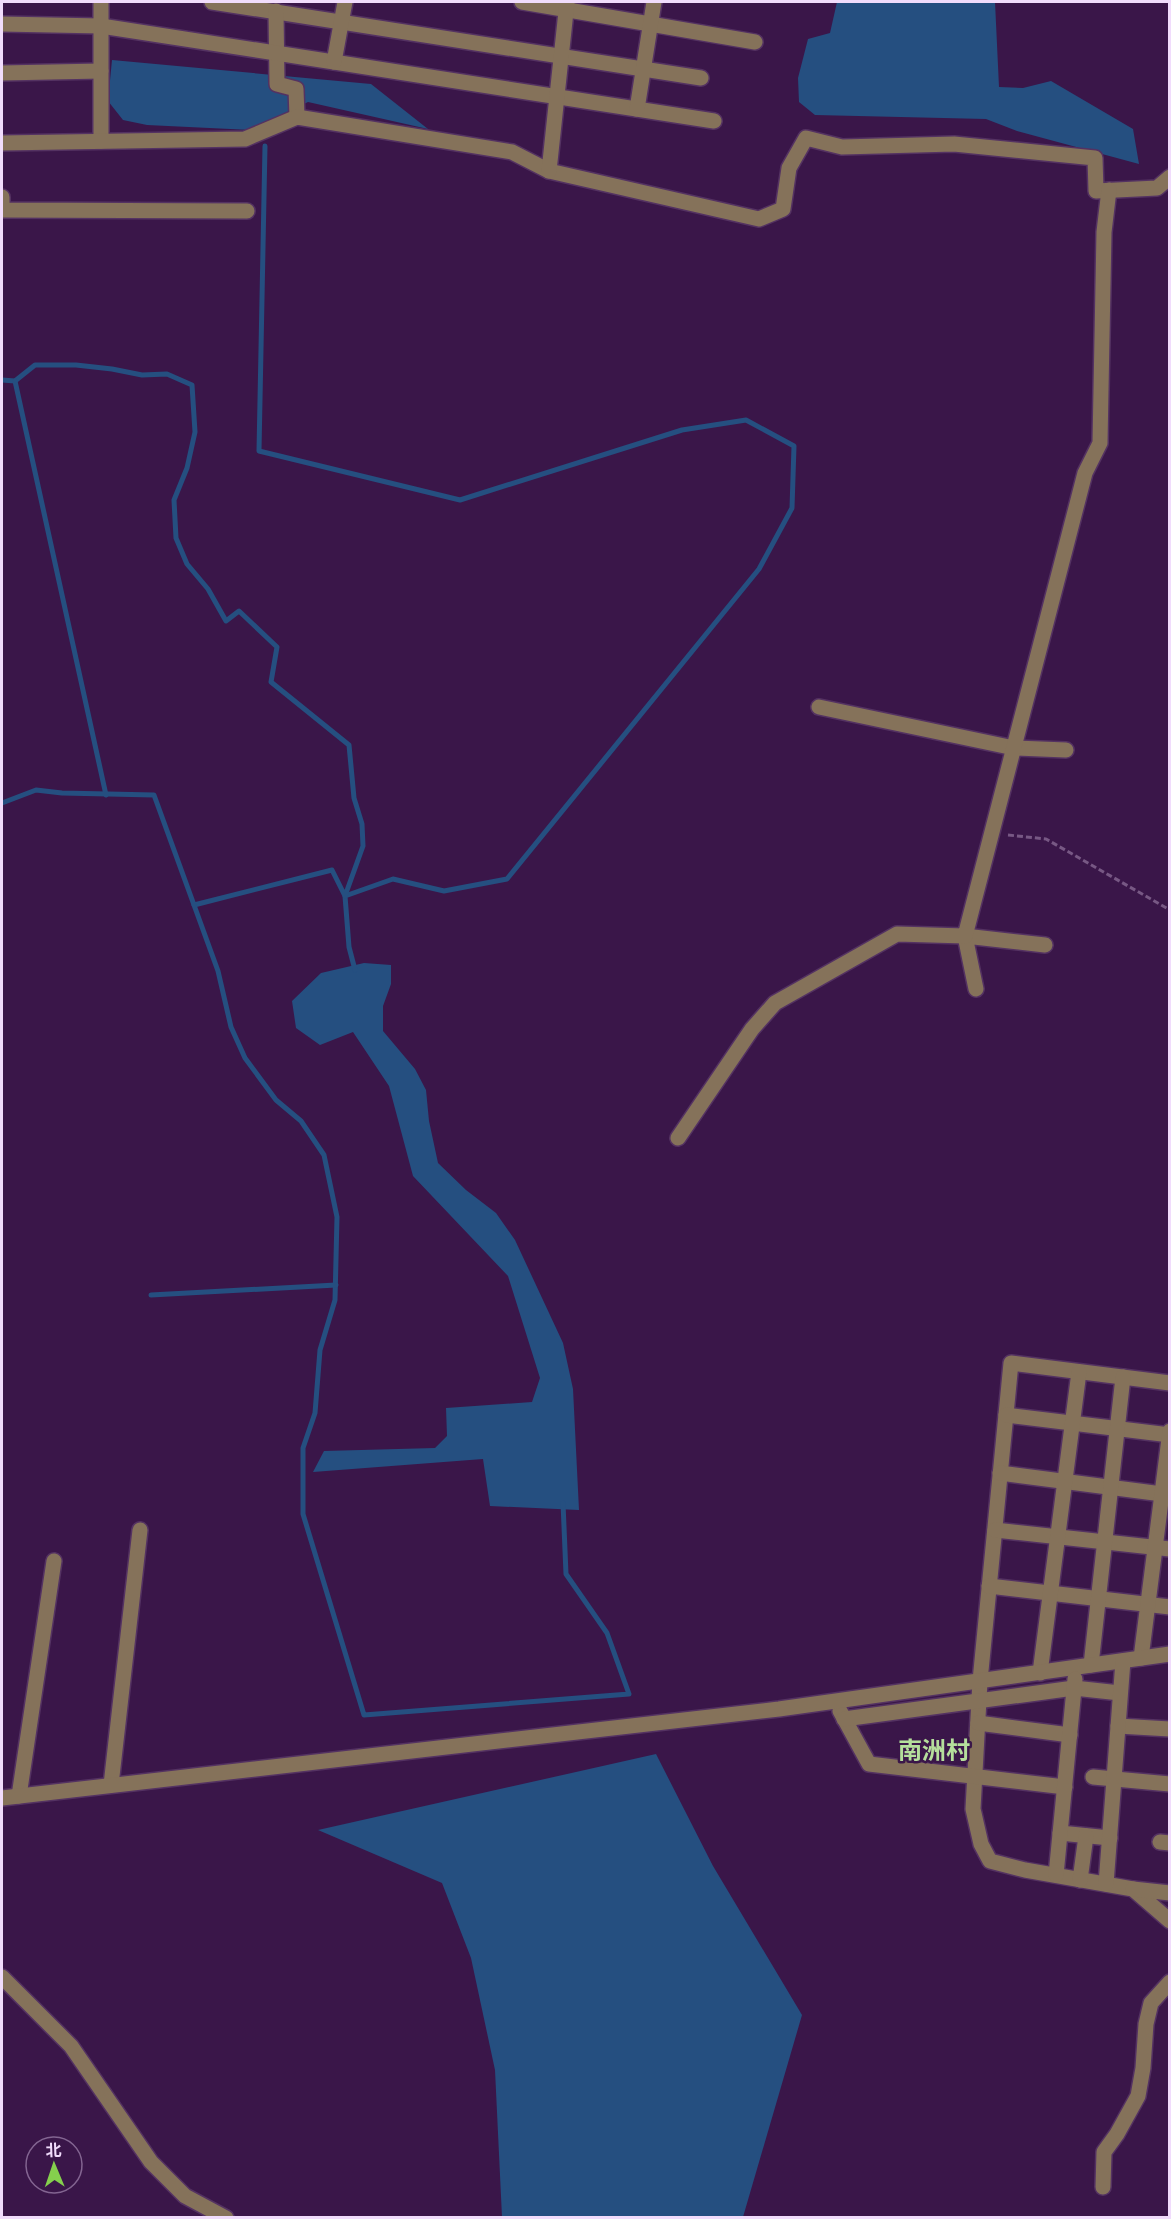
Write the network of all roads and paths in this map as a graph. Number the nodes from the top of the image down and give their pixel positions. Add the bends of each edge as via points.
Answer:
1 (101, 2) edge
2 (212, 2) edge
3 (345, 2) edge
4 (522, 2) edge
5 (654, 2) edge
6 (567, 5) edge
7 (276, 11) junction
8 (341, 22) junction
9 (2, 24) edge
10 (651, 24) junction
11 (101, 27) junction
12 (755, 42) dead end
13 (276, 54) junction
14 (561, 56) junction
15 (334, 62) junction
16 (644, 69) junction
17 (101, 71) junction
18 (2, 73) edge
19 (701, 78) dead end
20 (557, 97) junction
21 (637, 109) junction
22 (297, 117) junction
23 (714, 121) dead end
24 (101, 141) junction
25 (2, 143) edge
26 (549, 171) junction
27 (1170, 177) edge
28 (1109, 190) junction
29 (2, 197) edge
30 (247, 211) dead end
31 (819, 707) dead end
32 (1014, 748) junction
33 (1066, 750) dead end
34 (992, 833) junction
35 (1170, 910) edge
36 (965, 936) junction
37 (1045, 945) dead end
38 (976, 989) dead end
39 (678, 1138) dead end
40 (1079, 1372) junction
41 (1124, 1377) junction
42 (1170, 1383) edge
43 (1006, 1415) junction
44 (1073, 1423) junction
45 (1118, 1429) junction
46 (1169, 1434) edge
47 (1000, 1473) junction
48 (1065, 1481) junction
49 (1111, 1487) junction
50 (1166, 1494) edge
51 (140, 1530) dead end
52 (994, 1530) junction
53 (1058, 1537) junction
54 (1105, 1542) junction
55 (1162, 1549) edge
56 (54, 1561) dead end
57 (989, 1586) junction
58 (1050, 1593) junction
59 (1099, 1599) junction
60 (1147, 1604) junction
61 (1170, 1607) edge
62 (1170, 1654) edge
63 (1141, 1658) junction
64 (1123, 1661) junction
65 (1084, 1666) junction
66 (1040, 1672) junction
67 (980, 1681) junction
68 (1074, 1688) junction
69 (1120, 1693) junction
70 (979, 1700) junction
71 (834, 1701) junction
72 (844, 1719) junction
73 (978, 1724) junction
74 (1118, 1726) junction
75 (1170, 1729) edge
76 (1070, 1735) junction
77 (975, 1776) junction
78 (1093, 1777) dead end
79 (1114, 1779) junction
80 (1170, 1784) edge
81 (111, 1785) junction
82 (1065, 1787) junction
83 (19, 1796) junction
84 (2, 1798) edge
85 (1060, 1833) junction
86 (1086, 1836) junction
87 (1110, 1838) junction
88 (1056, 1875) junction
89 (1080, 1880) junction
90 (1106, 1884) junction
91 (1133, 1889) junction
92 (1170, 1893) edge
93 (1170, 1921) edge
94 (2, 1977) edge
95 (1170, 1982) edge
96 (1103, 2187) dead end
97 (226, 2217) edge

1 - 11 street
2 - 7 street
3 - 8 street
4 - 6 street
5 - 10 street
6 - 10 street
6 - 14 street
7 - 8 street
7 - 13 street
8 - 14 street
8 - 15 street
9 - 11 street
10 - 12 street
10 - 16 street
11 - 13 street
11 - 17 street
13 - 15 street
13 - 22 street via 277,84 296,89
14 - 16 street
14 - 20 street
15 - 20 street
16 - 19 street
16 - 21 street
17 - 18 street
17 - 24 street
20 - 21 street
20 - 26 street
21 - 23 street
22 - 24 street via 245,139
22 - 26 street via 512,152
24 - 25 street
26 - 28 street via 759,219 783,209 789,168 806,138 842,147 954,144 1095,158 1096,191
27 - 28 street via 1157,188
28 - 32 street via 1104,232 1100,443 1085,473
29 - 30 street via 2,210
31 - 32 street
32 - 33 street
32 - 34 street
34 - 35 path via 1046,839
34 - 36 street
36 - 37 street
36 - 38 street
36 - 39 street via 897,934 775,1003 752,1029
40 - 41 street
40 - 43 street via 1011,1364
40 - 44 street
41 - 42 street
41 - 45 street
43 - 44 street
43 - 47 street
44 - 45 street
44 - 48 street
45 - 46 street
45 - 49 street
46 - 50 street
47 - 48 street
47 - 52 street
48 - 49 street
48 - 53 street
49 - 50 street
49 - 54 street
50 - 55 street
51 - 81 street
52 - 53 street
52 - 57 street
53 - 54 street
53 - 58 street
54 - 55 street
54 - 59 street
55 - 60 street
56 - 83 street
57 - 58 street
57 - 67 street
58 - 59 street
58 - 66 street
59 - 60 street
59 - 65 street
60 - 61 street
60 - 63 street
62 - 63 street
63 - 64 street
64 - 65 street
64 - 69 street
65 - 66 street
65 - 68 street
66 - 67 street
67 - 70 street
67 - 71 street
68 - 69 street
68 - 70 street
68 - 76 street
69 - 74 street
70 - 72 street
70 - 73 street
71 - 72 street
71 - 81 street
72 - 77 street via 869,1764
73 - 76 street
73 - 77 street
74 - 75 street
74 - 79 street
76 - 82 street
77 - 82 street
77 - 88 street via 973,1809 981,1844 990,1861
78 - 79 street
79 - 80 street
79 - 87 street
81 - 83 street
82 - 85 street
83 - 84 street
85 - 86 street
85 - 88 street
86 - 87 street
86 - 89 street
87 - 90 street
88 - 89 street
89 - 90 street
90 - 91 street
91 - 92 street
91 - 93 street
94 - 97 street via 71,2046 151,2162 185,2196
95 - 96 street via 1151,2003 1138,2096 1104,2152

